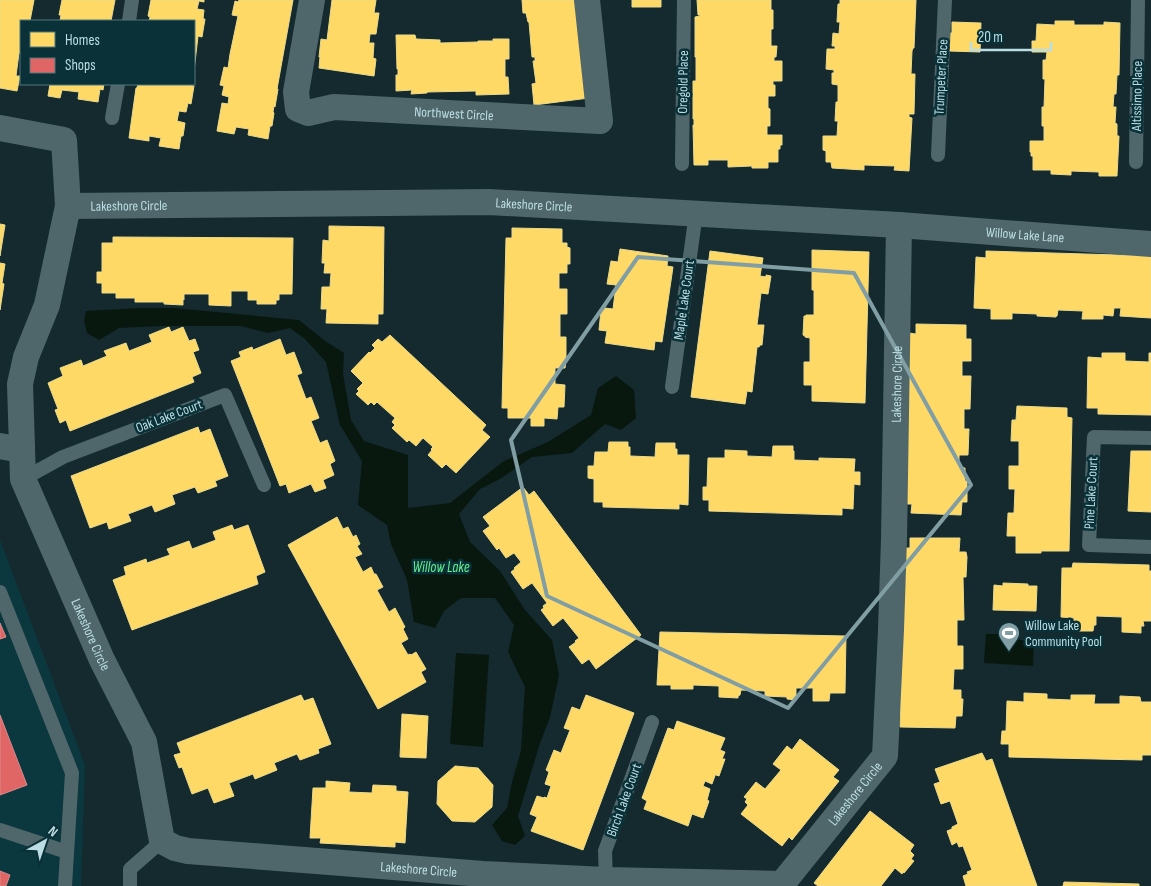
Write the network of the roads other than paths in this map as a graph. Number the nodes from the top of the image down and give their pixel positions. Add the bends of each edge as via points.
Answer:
1 (132, 0) edge
2 (312, 0) edge
3 (587, 0) edge
4 (684, 0) edge
5 (945, 0) edge
6 (1138, 0) edge
7 (129, 20) edge
8 (118, 85) edge
9 (112, 118) dead end
10 (0, 128) edge
11 (938, 155) dead end
12 (1136, 162) dead end
13 (682, 164) dead end
14 (68, 206) junction
15 (696, 213) junction
16 (899, 225) junction
17 (1151, 244) edge
18 (672, 387) dead end
19 (1151, 438) edge
20 (11, 448) edge
21 (23, 479) junction
22 (264, 485) dead end
23 (1151, 547) edge
24 (0, 592) edge
25 (652, 722) dead end
26 (0, 830) edge
27 (162, 841) junction
28 (67, 852) junction
29 (438, 878) edge
30 (483, 880) edge
31 (606, 883) edge
32 (65, 886) edge
33 (130, 886) edge

1 - 7 lane
2 - 3 street, Northwest Circle via 296,92 298,108 308,113 334,108 600,121
4 - 13 lane, Oregold Place
5 - 11 lane, Trumpeter Place
6 - 12 lane, Altissimo Place
8 - 9 lane
10 - 14 street via 64,140
14 - 15 street, Lakeshore Circle via 489,202
14 - 20 street, Lakeshore Circle via 47,305 26,357
15 - 16 street, Lakeshore Circle
15 - 18 lane, Maple Lake Court
16 - 17 street, Willow Lake Lane
16 - 31 street, Lakeshore Circle via 894,539 885,756 782,884
19 - 23 lane, Pine Lake Court via 1094,437 1089,545
20 - 21 street, Lakeshore Circle
21 - 22 lane, Oak Lake Court via 62,457 224,395
21 - 27 street, Lakeshore Circle via 102,660 144,742
24 - 28 lane via 72,773
25 - 31 lane, Birch Lake Court via 605,851
26 - 28 lane
27 - 29 street, Lakeshore Circle via 188,851
27 - 33 lane via 130,869
28 - 32 lane
29 - 30 street, Lakeshore Circle
30 - 31 street, Lakeshore Circle

